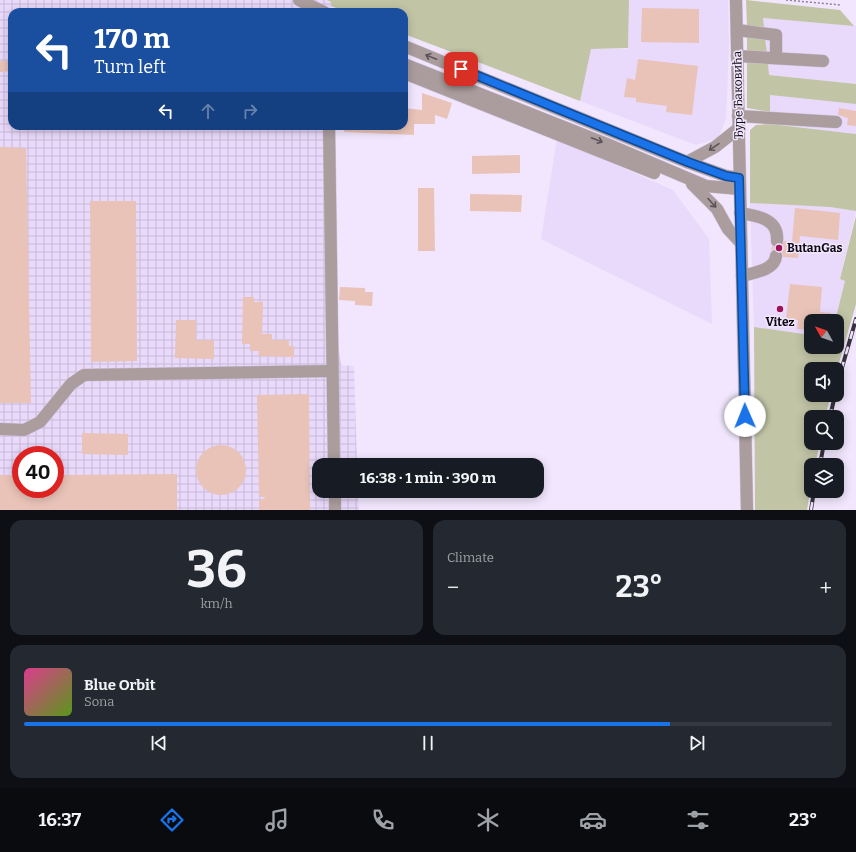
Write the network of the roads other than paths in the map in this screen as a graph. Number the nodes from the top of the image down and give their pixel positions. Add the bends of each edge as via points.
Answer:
1 (299, 0) edge
2 (736, 0) edge
3 (316, 8) edge
4 (737, 30) junction
5 (408, 48) edge
6 (737, 56) junction
7 (776, 58) junction
8 (823, 61) dead end
9 (408, 66) edge
10 (408, 75) edge
11 (738, 122) junction
12 (836, 122) dead end
13 (330, 130) edge
14 (688, 162) junction
15 (682, 176) junction
16 (740, 183) junction
17 (740, 213) junction
18 (777, 241) dead end
19 (741, 243) junction
20 (776, 256) dead end
21 (742, 276) junction
22 (332, 371) junction
23 (0, 429) edge
24 (334, 458) edge
25 (335, 498) edge
26 (335, 510) edge
27 (747, 510) edge

1 - 3 street
2 - 4 street, Ђуре Ђаковића
4 - 6 street, Ђуре Ђаковића
4 - 7 street via 776,35
14 -> 5 street
6 - 7 street
6 - 11 street, Ђуре Ђаковића
7 - 8 street
9 -> 15 street
10 - 15 street via 668,178
11 - 12 street
11 -> 14 street via 715,147
11 - 16 street, Ђуре Ђаковића
13 - 22 street
14 - 16 street
15 - 16 street via 706,186
15 -> 19 street via 717,209 728,229
16 - 17 street, Ђуре Ђаковића
17 - 18 street via 768,220 778,233
17 - 19 street, Ђуре Ђаковића
19 - 21 street, Ђуре Ђаковића
20 - 21 street via 772,265
21 - 27 street, Ђуре Ђаковића
22 - 23 street via 84,375 71,384 40,422 24,430
22 - 24 street
25 - 26 street

